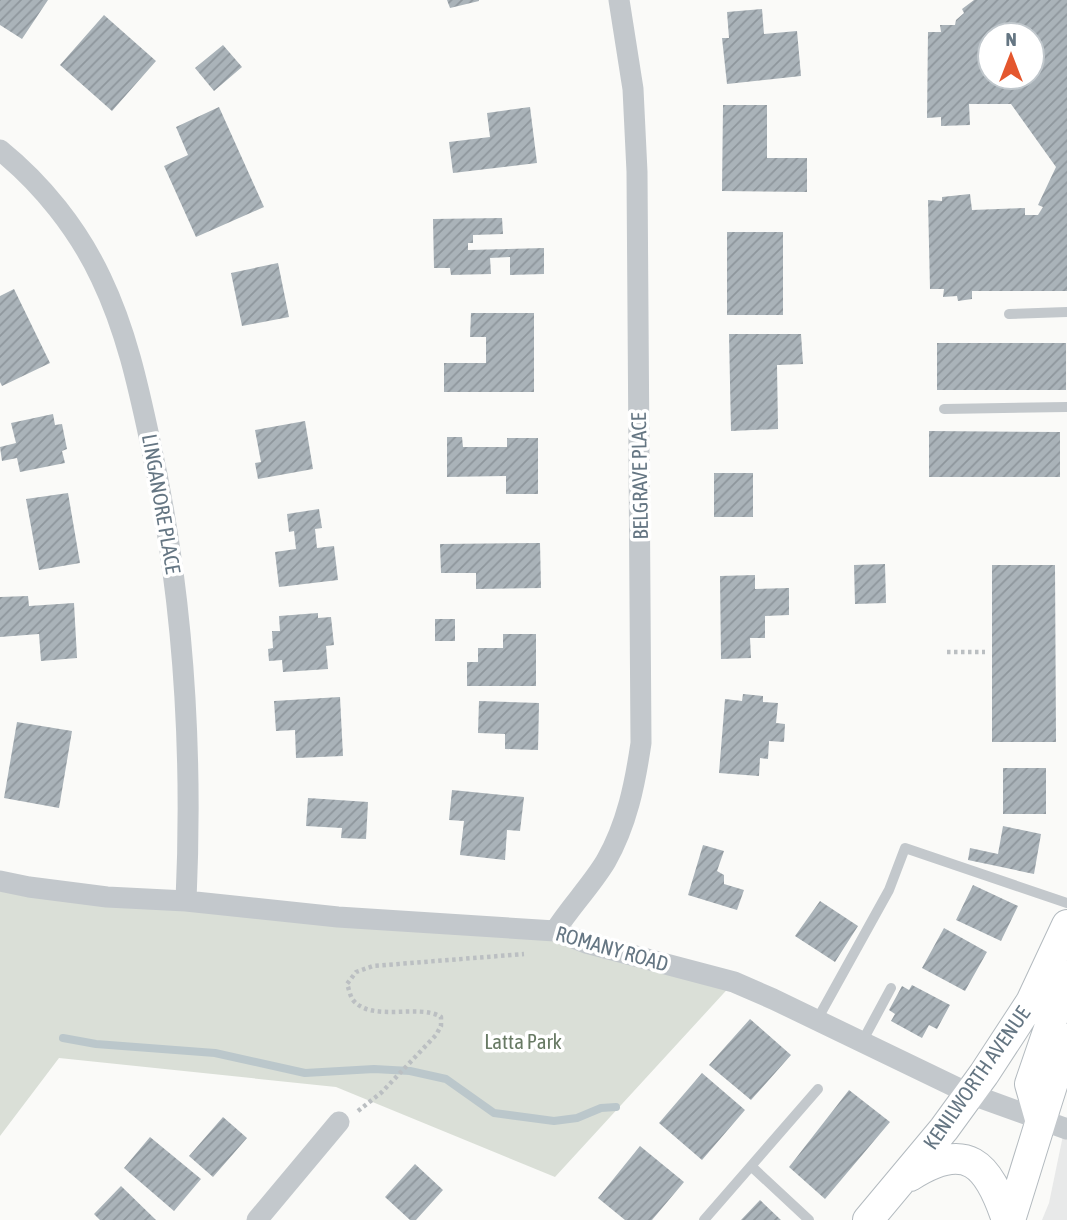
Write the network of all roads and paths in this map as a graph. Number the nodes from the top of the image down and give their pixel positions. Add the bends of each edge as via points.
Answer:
1 (619, 0) edge
2 (0, 150) edge
3 (1067, 312) edge
4 (1009, 314) dead end
5 (1067, 407) edge
6 (944, 409) dead end
7 (947, 652) dead end
8 (985, 652) dead end
9 (0, 881) edge
10 (186, 901) junction
11 (1067, 903) edge
12 (1067, 925) edge
13 (555, 931) junction
14 (524, 954) dead end
15 (1067, 976) edge
16 (891, 988) dead end
17 (817, 1020) junction
18 (1067, 1039) edge
19 (863, 1042) junction
20 (818, 1089) dead end
21 (970, 1094) junction
22 (339, 1122) joint
23 (1053, 1124) edge
24 (751, 1166) junction
25 (902, 1181) junction
26 (257, 1220) edge
27 (704, 1220) edge
28 (809, 1220) edge
29 (868, 1220) edge
30 (1008, 1220) edge

1 - 13 street, BELGRAVE PLACE via 633,89 636,172 641,743 624,822 606,860
2 - 10 street, LINGANORE PLACE via 36,183 85,248 114,306 136,373 166,519 182,650
3 - 4 lane
5 - 6 lane
7 - 8 path
9 - 10 street, ROMANY ROAD via 107,897
10 - 13 street, ROMANY ROAD
11 - 17 lane via 905,848 890,890
12 - 21 main road, KENILWORTH AVENUE via 1031,1002
13 - 17 street, ROMANY ROAD via 734,982
14 - 22 path via 373,966 356,972 347,984 352,999 362,1007 433,1013 441,1017 441,1026 390,1084
15 - 23 main road via 1030,1084
16 - 19 lane
17 - 19 street, ROMANY ROAD
18 - 23 main road via 1051,1090
19 - 21 street, ROMANY ROAD
20 - 24 lane
21 - 23 street, ROMANY ROAD
21 - 25 main road, KENILWORTH AVENUE
22 - 26 street
23 - 30 main road
24 - 27 lane
24 - 28 lane
25 - 29 main road, KENILWORTH AVENUE
25 - 30 main road via 931,1163 966,1160 981,1168 997,1191

